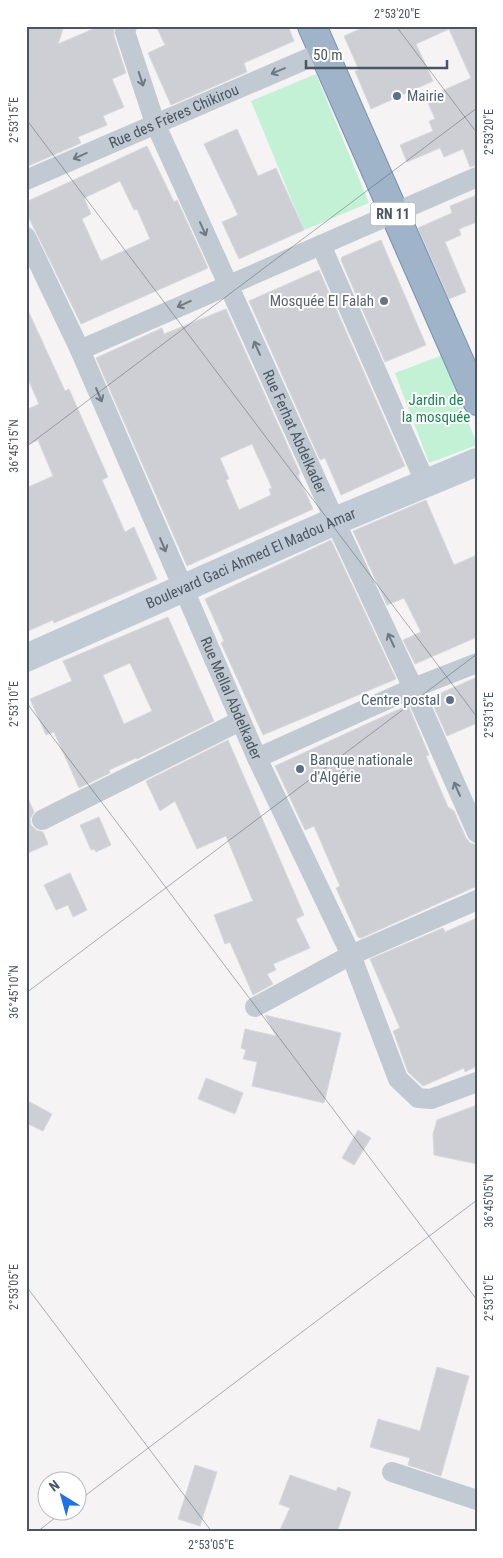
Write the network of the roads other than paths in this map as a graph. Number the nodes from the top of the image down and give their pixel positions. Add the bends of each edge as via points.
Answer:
1 (127, 26) edge
2 (312, 26) edge
3 (323, 52) junction
4 (155, 123) junction
5 (477, 177) edge
6 (26, 180) edge
7 (392, 214) junction
8 (26, 237) edge
9 (321, 245) junction
10 (228, 285) junction
11 (80, 350) junction
12 (477, 401) edge
13 (477, 462) edge
14 (426, 484) junction
15 (334, 521) junction
16 (183, 590) junction
17 (26, 658) edge
18 (477, 663) edge
19 (413, 688) junction
20 (240, 721) junction
21 (257, 758) junction
22 (42, 820) dead end
23 (477, 833) edge
24 (477, 900) edge
25 (351, 954) junction
26 (255, 1007) dead end
27 (477, 1082) edge
28 (392, 1472) dead end
29 (477, 1500) edge

1 -> 4 street, Rue Ferhat Abdelkader via 125,32
2 - 3 highway, RN 11
3 -> 4 street, Rue des Frères Chikirou
3 - 7 highway, RN 11
4 -> 6 street, Rue des Frères Chikirou
4 -> 10 street, Rue Ferhat Abdelkader
5 - 7 street
7 - 9 street
7 - 12 highway, RN 11
8 - 11 street, Rue Mellal Abdelkader
9 - 10 street
9 - 14 street
10 -> 11 street
15 -> 10 street, Rue Ferhat Abdelkader
11 -> 16 street, Rue Mellal Abdelkader
13 - 14 main road, Boulevard Gaci Ahmed El Madou Amar
14 - 15 main road, Boulevard Gaci Ahmed El Madou Amar
15 - 16 main road, Boulevard Gaci Ahmed El Madou Amar
19 -> 15 street, Rue Ferhat Abdelkader
16 - 17 main road, Boulevard Gaci Ahmed El Madou Amar
16 - 20 street, Rue Mellal Abdelkader
18 - 19 street
19 - 21 street
23 -> 19 street, Rue Ferhat Abdelkader
20 - 21 street, Rue Mellal Abdelkader
20 - 22 street
21 - 25 street, Rue Mellal Abdelkader
24 - 25 street
25 - 26 street
25 - 27 street, Rue Mellal Abdelkader via 398,1079 418,1098 431,1099
28 - 29 street

